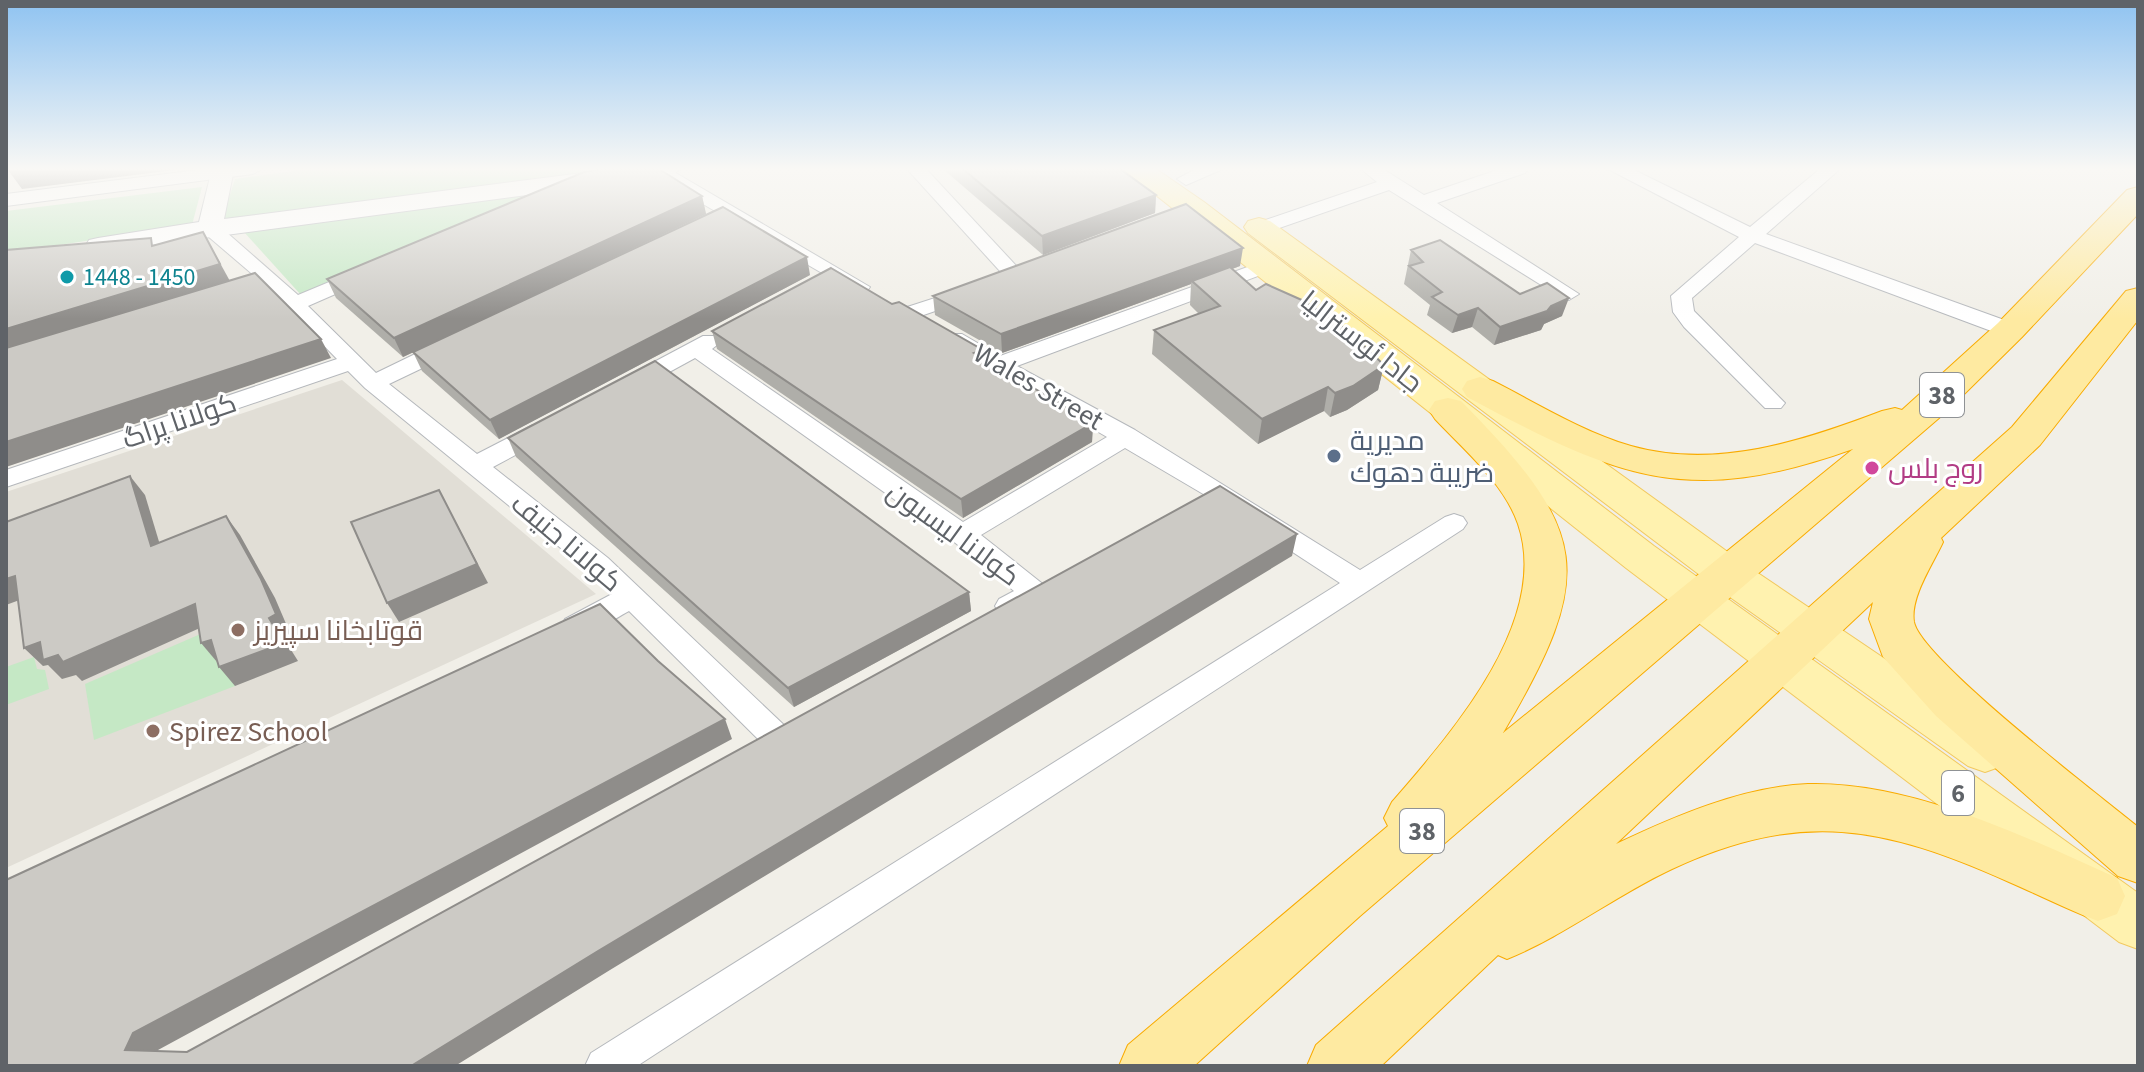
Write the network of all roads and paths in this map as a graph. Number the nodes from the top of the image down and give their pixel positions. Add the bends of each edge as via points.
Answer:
1 (212, 219) edge
2 (283, 219) edge
3 (716, 219) edge
4 (743, 219) edge
5 (967, 219) edge
6 (1218, 219) edge
7 (1244, 219) edge
8 (1287, 219) edge
9 (1449, 219) edge
10 (1719, 219) edge
11 (1771, 219) edge
12 (2116, 219) edge
13 (702, 226) edge
14 (210, 228) junction
15 (1261, 228) junction
16 (1753, 236) junction
17 (78, 248) edge
18 (1267, 266) junction
19 (379, 268) edge
20 (837, 273) junction
21 (271, 280) junction
22 (809, 288) edge
23 (241, 289) edge
24 (1569, 294) edge
25 (2138, 298) edge
26 (294, 304) junction
27 (909, 314) junction
28 (2010, 330) junction
29 (725, 333) edge
30 (473, 335) edge
31 (697, 349) junction
32 (352, 362) junction
33 (1001, 364) junction
34 (373, 383) junction
35 (614, 392) edge
36 (1464, 399) junction
37 (1773, 403) dead end
38 (1933, 404) junction
39 (559, 421) edge
40 (1127, 436) junction
41 (476, 465) junction
42 (6, 479) edge
43 (1219, 492) junction
44 (1192, 506) edge
45 (1938, 517) junction
46 (1454, 523) dead end
47 (962, 534) junction
48 (1061, 578) edge
49 (1361, 583) junction
50 (1714, 588) junction
51 (1034, 592) junction
52 (632, 596) junction
53 (982, 620) edge
54 (543, 643) edge
55 (1795, 646) junction
56 (747, 750) edge
57 (2137, 859) edge
58 (1341, 898) junction
59 (2118, 910) edge
60 (1424, 983) junction
61 (604, 1066) edge
62 (1149, 1066) edge
63 (1337, 1066) edge

1 - 14 street
2 - 14 street
3 - 13 street
4 - 20 street, Wales Street
5 - 27 street via 1022,273
6 - 18 main road, جادا ئوسترالیا
7 - 15 main road, جادا ئوسترالیا
8 - 15 street
9 - 24 street
10 - 16 street
11 - 16 street
12 - 28 highway, 38
14 - 17 street
14 - 21 street, كولانا جنيف
15 - 36 main road, جادا ئوسترالیا
16 - 28 street
16 - 37 street via 1681,296 1692,322
18 - 33 street
18 - 36 main road, جادا ئوسترالیا
19 - 26 street
20 - 22 street
20 - 27 street, Wales Street
21 - 23 street
21 - 26 street, كولانا جنيف
25 - 45 highway via 2026,436
26 - 32 street, كولانا جنيف
27 - 33 street, Wales Street
28 - 38 highway, 38
29 - 31 street
30 - 34 street
31 - 35 street
31 - 47 street, كولانا ليسبون
32 - 34 street, كولانا جنيف
32 - 42 street, كولانا پراگ
33 - 40 street, Wales Street
34 - 41 street, كولانا جنيف
36 - 38 highway via 1615,454 1664,467 1701,468 1796,454
36 - 50 main road, جادا ئوسترالیا
36 - 58 highway via 1540,526 1549,561 1540,619 1481,726
38 - 50 highway, 38
39 - 41 street
40 - 43 street
40 - 47 street, Wales Street
41 - 52 street, كولانا جنيف
43 - 44 street
43 - 49 street
45 - 55 highway
45 - 57 highway via 1899,588 1891,619 1899,644 1953,702
46 - 49 street
47 - 51 street, كولانا ليسبون
48 - 51 street
49 - 61 street
50 - 55 main road, جادا ئوسترالیا
50 - 58 highway, 38
51 - 53 street, كولانا ليسبون
52 - 54 street, كولانا جنيف
52 - 56 street via 787,728
55 - 57 main road, 6
55 - 59 main road, 6
55 - 60 highway
58 - 62 highway, 38
59 - 60 highway via 1986,848 1916,824 1809,807 1713,828 1645,858 1555,903
60 - 63 highway

